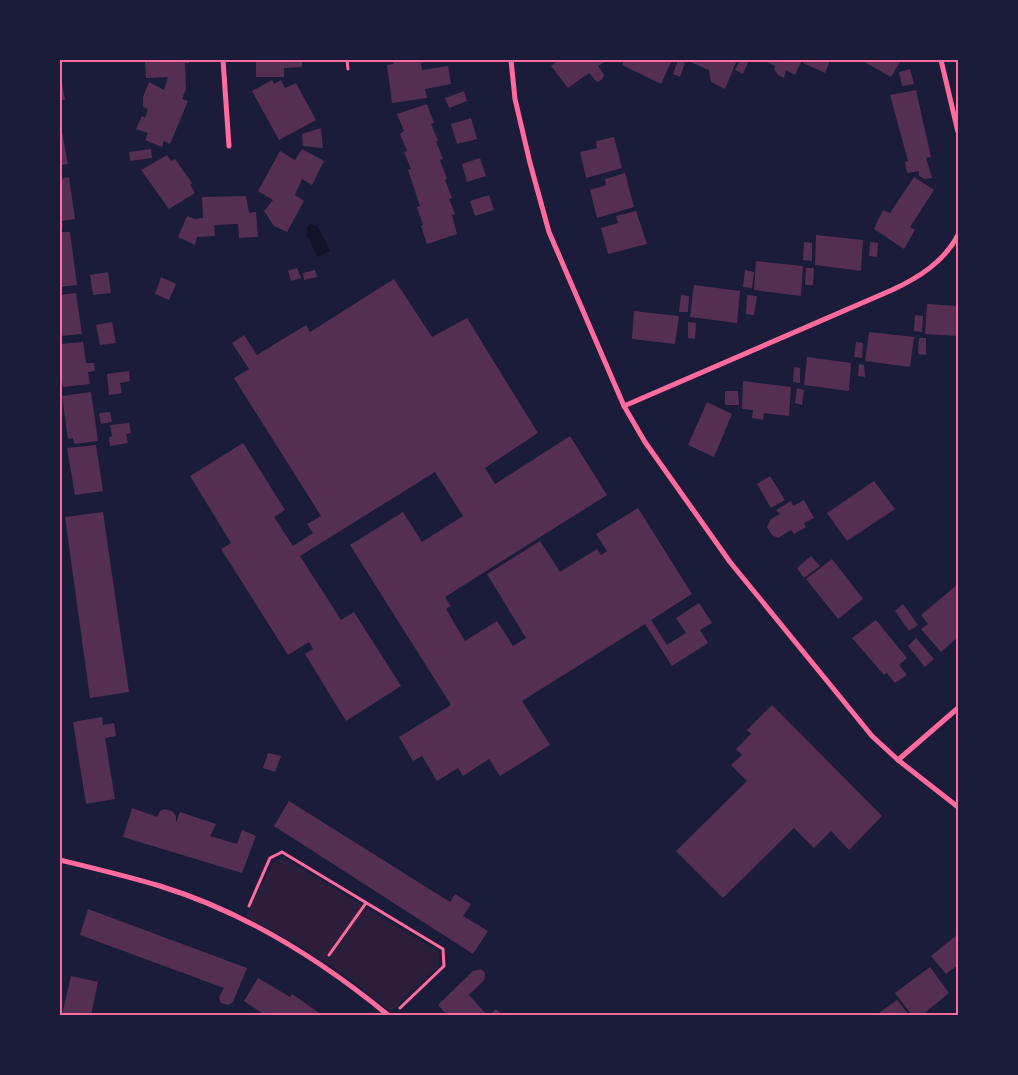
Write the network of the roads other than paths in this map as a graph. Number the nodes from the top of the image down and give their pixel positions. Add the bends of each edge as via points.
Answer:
1 (223, 60) edge
2 (510, 60) edge
3 (941, 60) edge
4 (958, 132) edge
5 (229, 146) dead end
6 (958, 235) edge
7 (624, 406) junction
8 (958, 708) edge
9 (898, 760) junction
10 (958, 807) edge
11 (60, 860) edge
12 (388, 1015) edge

1 - 5 street
2 - 7 street via 515,99 550,232
3 - 4 street
6 - 7 street via 941,258 918,278
7 - 9 street via 645,442 730,562 872,736
8 - 9 street
9 - 10 street
11 - 12 street via 200,900 300,950

